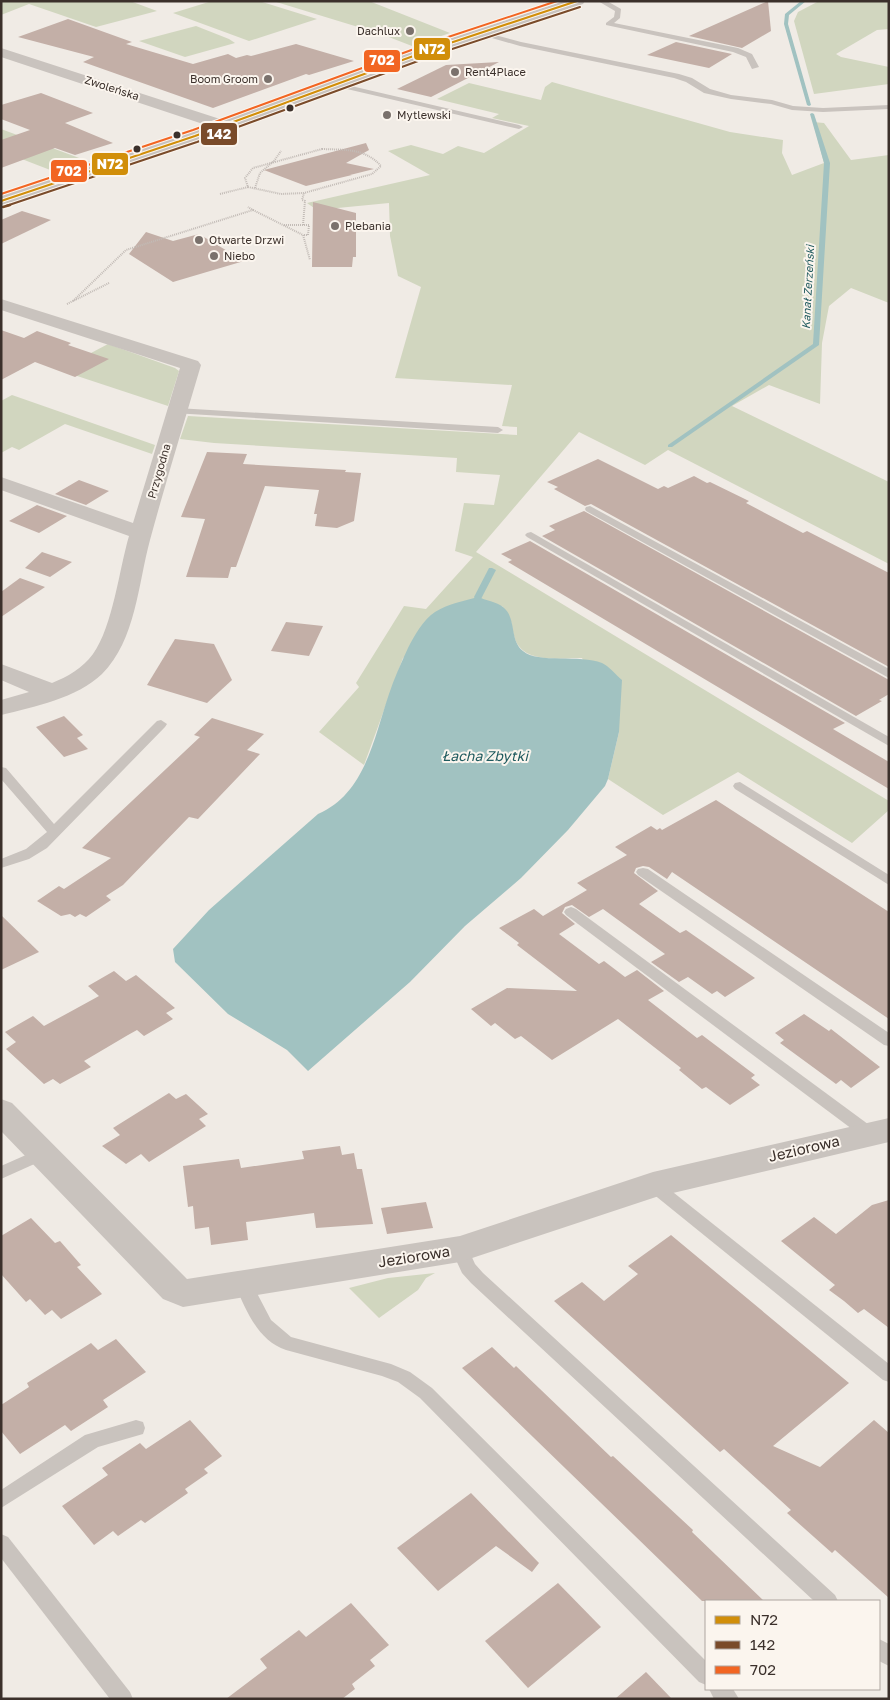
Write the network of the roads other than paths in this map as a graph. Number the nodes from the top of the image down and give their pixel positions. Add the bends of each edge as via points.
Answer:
1 (578, 1) edge
2 (601, 1) edge
3 (480, 33) junction
4 (1, 52) edge
5 (755, 67) dead end
6 (337, 84) junction
7 (889, 107) edge
8 (222, 125) junction
9 (520, 127) dead end
10 (1, 201) edge
11 (1, 304) edge
12 (177, 411) junction
13 (498, 430) dead end
14 (1, 483) edge
15 (590, 509) dead end
16 (141, 532) junction
17 (531, 535) dead end
18 (1, 671) edge
19 (889, 674) edge
20 (52, 692) junction
21 (1, 708) edge
22 (160, 724) dead end
23 (889, 742) edge
24 (1, 772) edge
25 (740, 786) dead end
26 (54, 832) junction
27 (1, 864) edge
28 (643, 872) dead end
29 (889, 881) edge
30 (571, 912) dead end
31 (889, 1041) edge
32 (1, 1110) edge
33 (883, 1132) edge
34 (44, 1153) junction
35 (1, 1173) edge
36 (653, 1185) junction
37 (460, 1249) junction
38 (244, 1285) junction
39 (889, 1375) edge
40 (136, 1428) dead end
41 (1, 1500) edge
42 (1, 1543) edge
43 (827, 1600) edge
44 (705, 1674) edge
45 (720, 1690) edge
46 (123, 1699) edge
47 (729, 1699) edge

1 - 3 street
2 - 5 lane via 619,10 617,18 608,24 735,50 750,56
3 - 6 street
3 - 7 lane via 676,76 707,91 731,97 816,110
4 - 8 street, Zwoleńska
6 - 8 street
6 - 9 lane
8 - 10 street
11 - 12 street, Przygodna via 191,365
12 - 13 lane
12 - 16 street, Przygodna
14 - 16 street
15 - 19 lane
16 - 20 street, Przygodna via 112,642 102,660 86,674
17 - 23 lane
18 - 20 street
20 - 21 street, Przygodna
22 - 26 lane
24 - 26 lane
25 - 29 lane
26 - 27 lane via 41,847 28,855
28 - 31 lane
30 - 33 lane
32 - 34 street, Jeziorowa
33 - 36 street, Jeziorowa
34 - 35 lane
34 - 38 street, Jeziorowa via 175,1289 183,1293 205,1293
36 - 37 street, Jeziorowa
36 - 39 lane
37 - 38 street, Jeziorowa
37 - 43 lane via 468,1268 477,1278
38 - 44 lane via 264,1323 273,1335 286,1343 385,1369 404,1377 426,1393
40 - 41 lane via 92,1441
42 - 46 lane
45 - 47 lane

